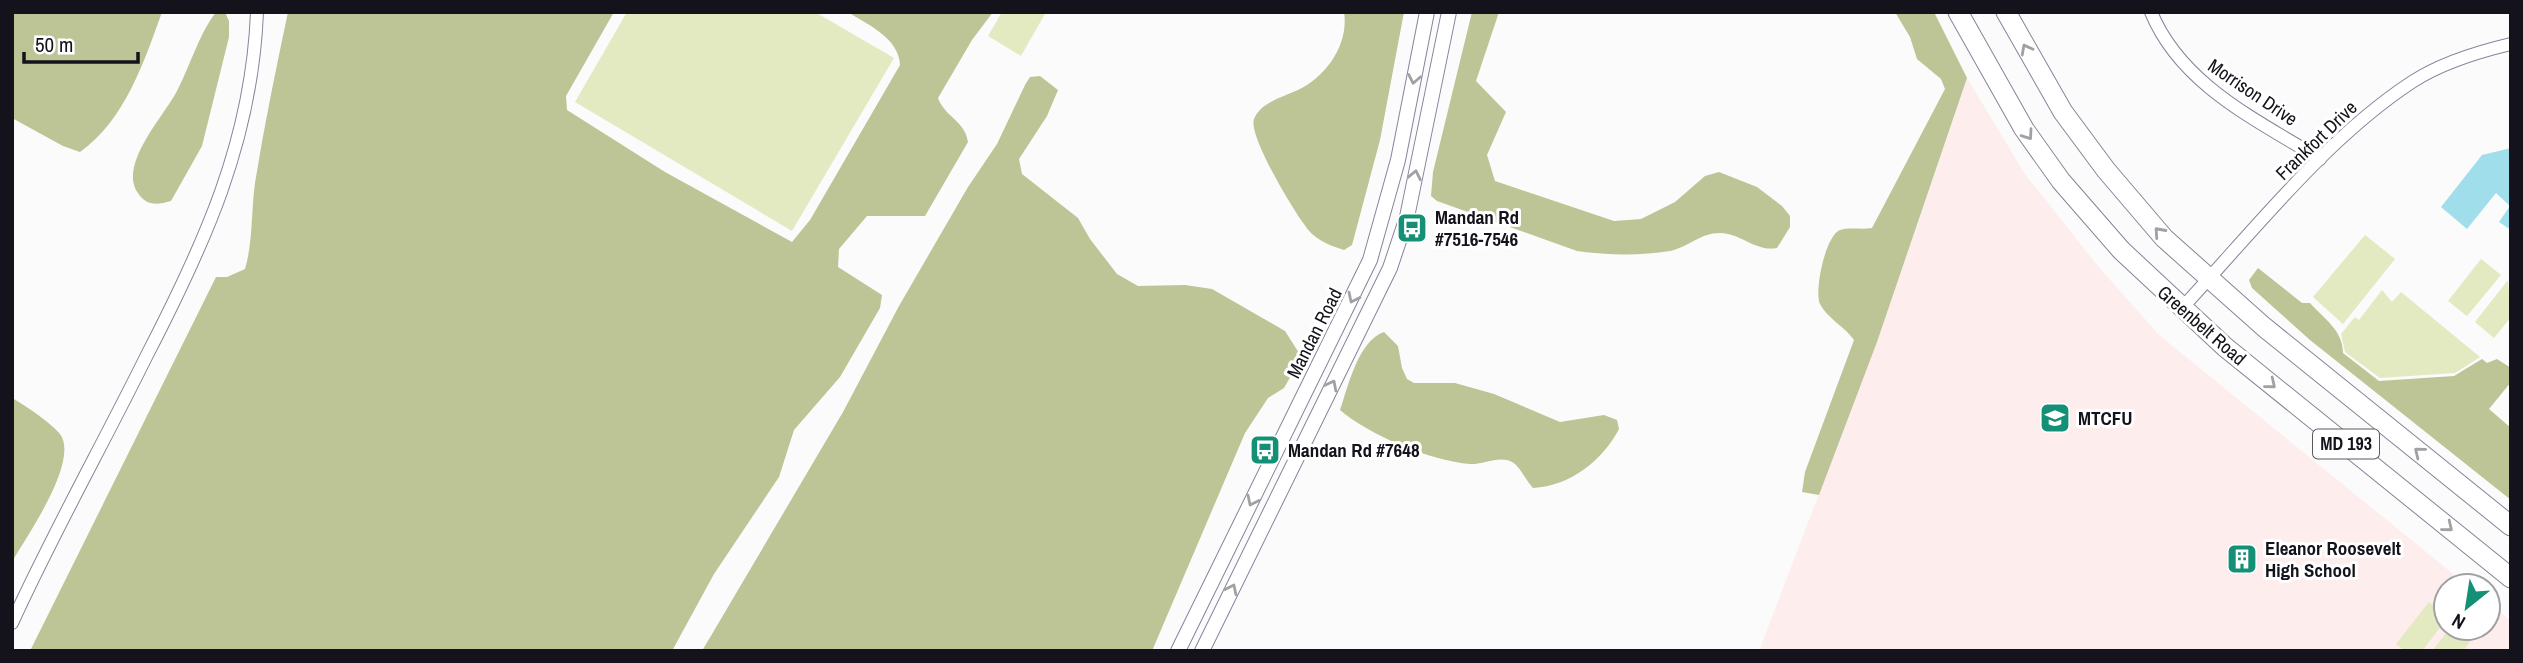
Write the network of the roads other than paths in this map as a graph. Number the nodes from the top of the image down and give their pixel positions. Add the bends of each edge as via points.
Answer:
1 (257, 12) edge
2 (1427, 12) edge
3 (1449, 12) edge
4 (1958, 12) edge
5 (2006, 12) edge
6 (2151, 12) edge
7 (2511, 44) edge
8 (2320, 159) junction
9 (2208, 280) junction
10 (2181, 309) junction
11 (2511, 526) edge
12 (2511, 578) edge
13 (12, 623) edge
14 (1178, 651) edge
15 (1202, 651) edge

1 - 13 street via 241,130 207,235
2 -> 14 street, Mandan Road via 1398,160 1370,260
15 -> 3 street, Mandan Road via 1390,268 1407,217
4 -> 10 main road, Greenbelt Road / MD 193 via 2010,106 2060,179 2121,250
9 -> 5 main road, Greenbelt Road / MD 193 via 2164,238 2106,170 2063,112
6 - 8 street, Morrison Drive via 2170,49 2195,77
7 - 8 street, Frankfort Drive via 2468,56 2413,81
8 - 9 street, Frankfort Drive
9 - 10 street, Frankfort Drive
11 -> 9 main road, Greenbelt Road / MD 193
10 -> 12 main road, Greenbelt Road / MD 193

